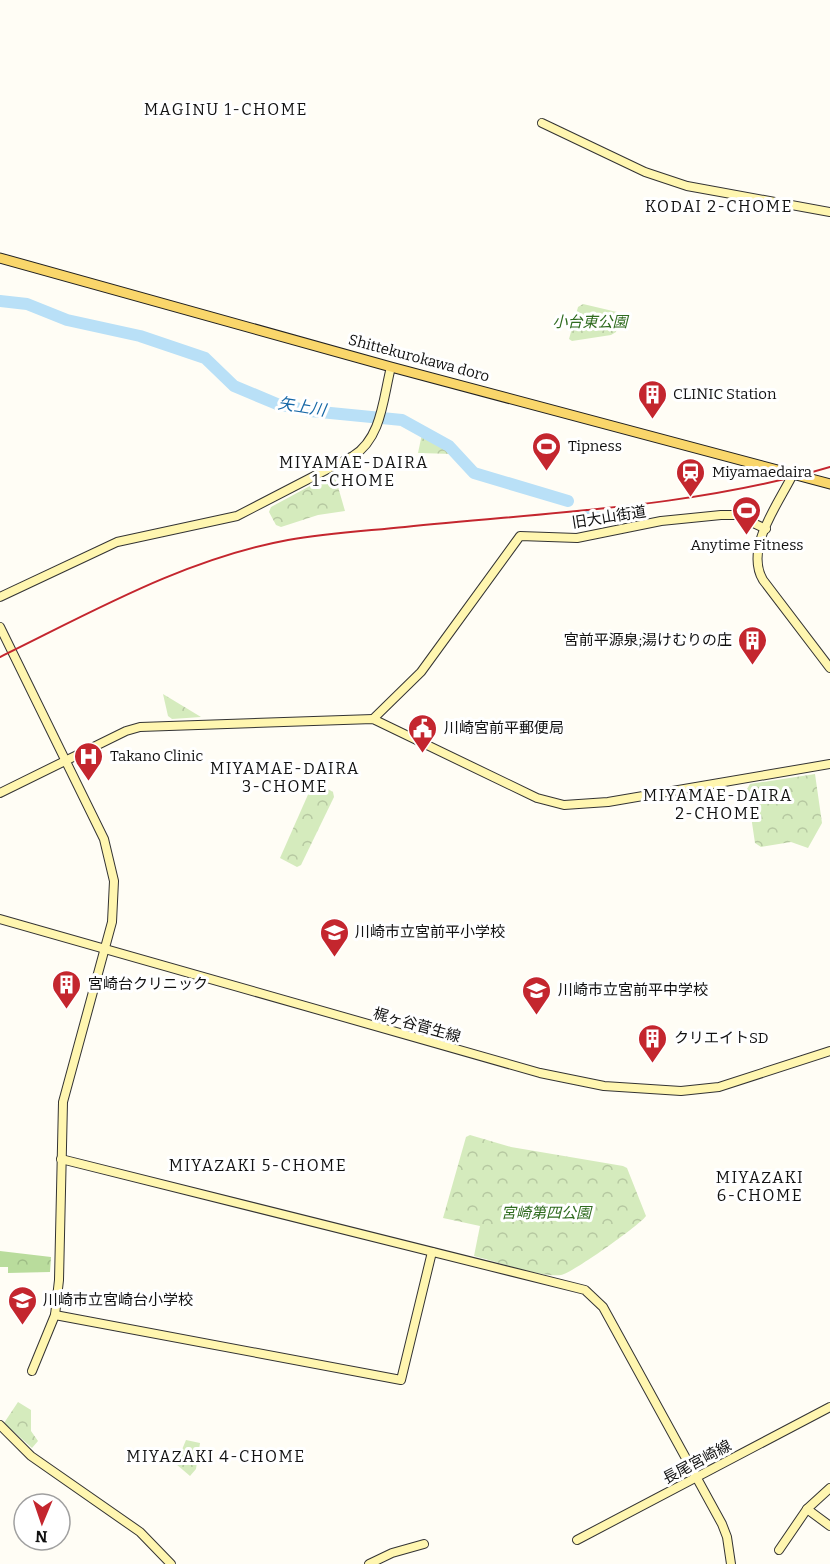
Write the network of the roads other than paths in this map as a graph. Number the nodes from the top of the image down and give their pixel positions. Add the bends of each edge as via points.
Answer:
1 (542, 123) dead end
2 (830, 212) edge
3 (0, 258) edge
4 (391, 367) junction
5 (793, 474) junction
6 (830, 484) edge
7 (766, 529) junction
8 (0, 597) edge
9 (0, 627) edge
10 (830, 668) edge
11 (373, 719) junction
12 (66, 761) junction
13 (830, 764) edge
14 (0, 793) edge
15 (0, 919) edge
16 (105, 948) junction
17 (830, 1051) edge
18 (61, 1159) junction
19 (432, 1252) junction
20 (55, 1315) junction
21 (32, 1371) dead end
22 (830, 1407) edge
23 (0, 1425) edge
24 (697, 1477) junction
25 (830, 1488) edge
26 (807, 1509) junction
27 (830, 1526) edge
28 (577, 1540) dead end
29 (424, 1544) dead end
30 (779, 1550) dead end
31 (171, 1564) edge
32 (369, 1564) edge
33 (731, 1564) edge

1 - 2 street via 645,172 687,186
3 - 4 main road, Shittekurokawa doro
4 - 5 main road, Shittekurokawa doro
4 - 8 street via 373,436 362,450 237,516 103,547
5 - 6 main road, Shittekurokawa doro
5 - 7 street
7 - 10 street via 756,557 759,573
7 - 11 street, 旧大山街道 via 736,515 720,515 661,521 577,538 520,536 421,672
9 - 12 street
11 - 12 street via 140,727
11 - 13 street via 537,798 564,805 608,802
12 - 14 street
12 - 16 street via 111,862 114,905
15 - 16 street, 梶ヶ谷菅生線
16 - 17 street, 梶ヶ谷菅生線 via 529,1070 604,1086 657,1091 719,1087
16 - 18 street via 64,1095
18 - 19 street
18 - 20 street
19 - 20 street via 401,1380
19 - 24 street via 576,1287 596,1298
20 - 21 street
22 - 24 street, 長尾宮崎線
23 - 31 street via 31,1456 140,1532
24 - 28 street, 長尾宮崎線
24 - 33 street via 728,1537
25 - 26 street
26 - 27 street
26 - 30 street
29 - 32 street

